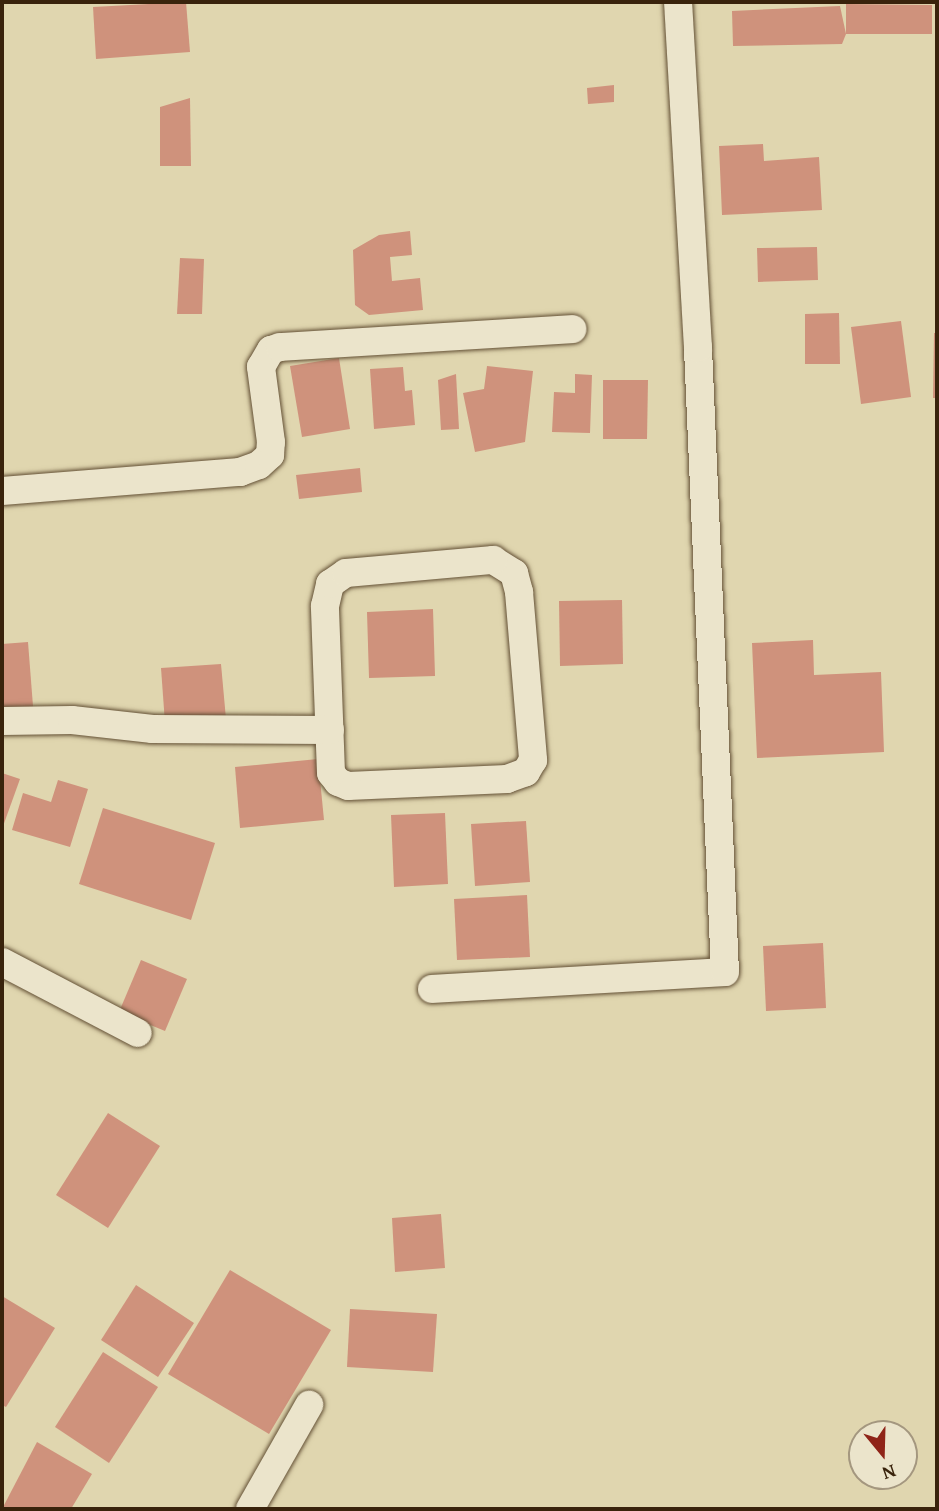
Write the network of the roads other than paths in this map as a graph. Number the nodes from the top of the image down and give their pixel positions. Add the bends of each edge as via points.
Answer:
1 (678, 2) edge
2 (572, 329) dead end
3 (2, 491) edge
4 (2, 721) edge
5 (330, 730) junction
6 (2, 962) edge
7 (432, 989) dead end
8 (138, 1033) dead end
9 (309, 1405) dead end
10 (250, 1509) edge

1 - 7 street via 725,972
2 - 3 street via 280,346 271,350 261,367 271,442 270,455 259,465 240,472
4 - 5 street via 72,720 152,729
5 - 5 street via 325,606 330,584 346,573 493,560 514,573 533,760 526,772 507,779 348,786 331,773
6 - 8 street
9 - 10 street

